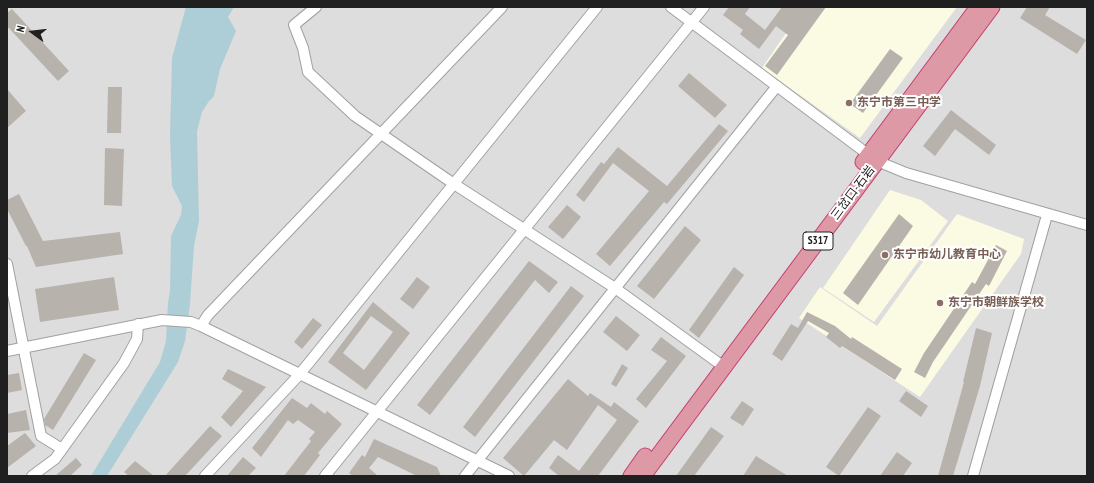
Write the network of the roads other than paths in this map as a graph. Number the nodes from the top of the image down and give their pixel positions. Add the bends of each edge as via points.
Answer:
1 (316, 7) edge
2 (502, 7) edge
3 (597, 7) edge
4 (671, 7) edge
5 (704, 7) edge
6 (978, 7) edge
7 (992, 7) edge
8 (692, 23) junction
9 (777, 86) junction
10 (379, 134) junction
11 (873, 158) junction
12 (454, 184) junction
13 (1047, 215) junction
14 (1087, 225) edge
15 (524, 230) junction
16 (7, 264) edge
17 (615, 288) junction
18 (138, 324) junction
19 (201, 326) junction
20 (23, 349) junction
21 (7, 352) edge
22 (720, 364) junction
23 (299, 375) junction
24 (377, 411) junction
25 (62, 448) junction
26 (478, 460) junction
27 (32, 476) edge
28 (205, 476) edge
29 (325, 476) edge
30 (465, 476) edge
31 (509, 476) edge
32 (631, 476) edge
33 (644, 476) edge
34 (973, 476) edge

1 - 10 street via 294,25 308,72 355,116
2 - 10 street
3 - 12 street
4 - 8 street
5 - 8 street
6 - 11 highway, 三岔口-石岩 / S317
7 - 11 highway, 三岔口-石岩 / S317
8 - 9 street
8 - 15 street
9 - 11 street
9 - 17 street
10 - 12 street
10 - 19 street via 208,315
11 - 13 street via 902,172
11 - 22 highway, 三岔口-石岩 / S317
12 - 15 street
12 - 23 street
13 - 14 street
13 - 34 street
15 - 17 street
15 - 24 street
16 - 20 street
17 - 22 street
17 - 26 street
18 - 19 street via 162,320 191,322
18 - 20 street
18 - 25 street via 137,339 124,363
19 - 23 street
20 - 21 street
20 - 25 street via 42,436
22 - 32 highway, 三岔口-石岩 / S317
22 - 33 highway, 三岔口-石岩 / S317
23 - 24 street
23 - 28 street
24 - 26 street
24 - 29 street
25 - 27 street via 55,459
26 - 30 street
26 - 31 street

